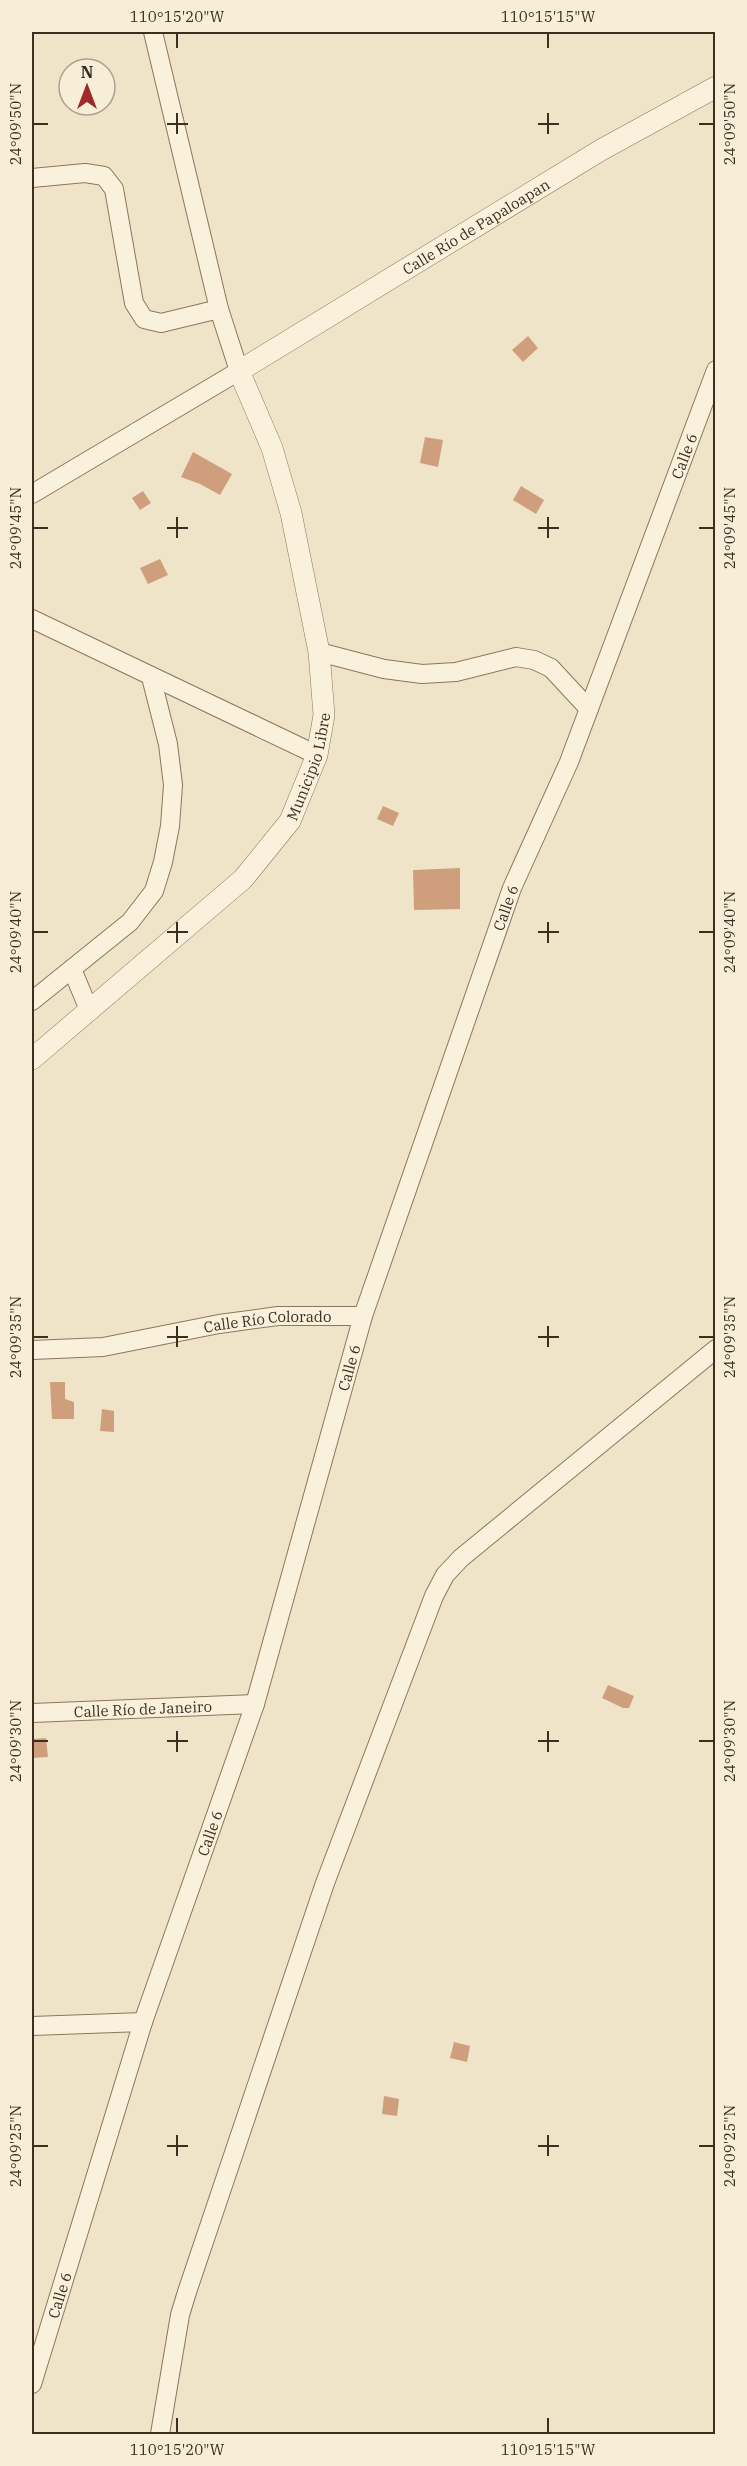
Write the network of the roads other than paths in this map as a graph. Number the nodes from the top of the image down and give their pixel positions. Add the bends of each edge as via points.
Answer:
1 (153, 32) edge
2 (716, 87) edge
3 (32, 178) edge
4 (219, 309) junction
5 (716, 370) edge
6 (239, 371) junction
7 (32, 494) edge
8 (32, 619) edge
9 (319, 652) junction
10 (151, 677) junction
11 (589, 709) junction
12 (317, 755) junction
13 (72, 969) junction
14 (32, 1001) edge
15 (89, 1010) junction
16 (32, 1059) edge
17 (363, 1316) junction
18 (716, 1349) edge
19 (32, 1350) edge
20 (255, 1704) junction
21 (32, 1713) edge
22 (143, 2022) junction
23 (32, 2026) edge
24 (39, 2340) edge
25 (32, 2384) edge
26 (160, 2434) edge

1 - 4 street
2 - 6 street, Calle Río de Papaloapan via 601,150
3 - 4 street via 86,173 104,176 114,189 134,303 144,319 161,323
4 - 6 street
5 - 11 street, Calle 6
6 - 7 street
6 - 9 street, Municipio Libre via 272,448 291,513
8 - 10 street
9 - 11 street via 384,669 422,674 456,672 516,657 534,660 551,668
9 - 12 street, Municipio Libre via 324,715
10 - 12 street
10 - 13 street via 168,744 173,785 163,862 154,891 130,922
11 - 17 street, Calle 6 via 512,888
12 - 15 street, Municipio Libre via 290,821 243,879
13 - 14 street
13 - 15 street
15 - 16 street, Municipio Libre
17 - 19 street, Calle Río Colorado via 278,1316 103,1347
17 - 20 street, Calle 6
18 - 26 street via 445,1575 325,1883 187,2292
20 - 21 street, Calle Río de Janeiro
20 - 22 street, Calle 6
22 - 23 street
22 - 24 street, Calle 6
24 - 25 street, Calle 6

